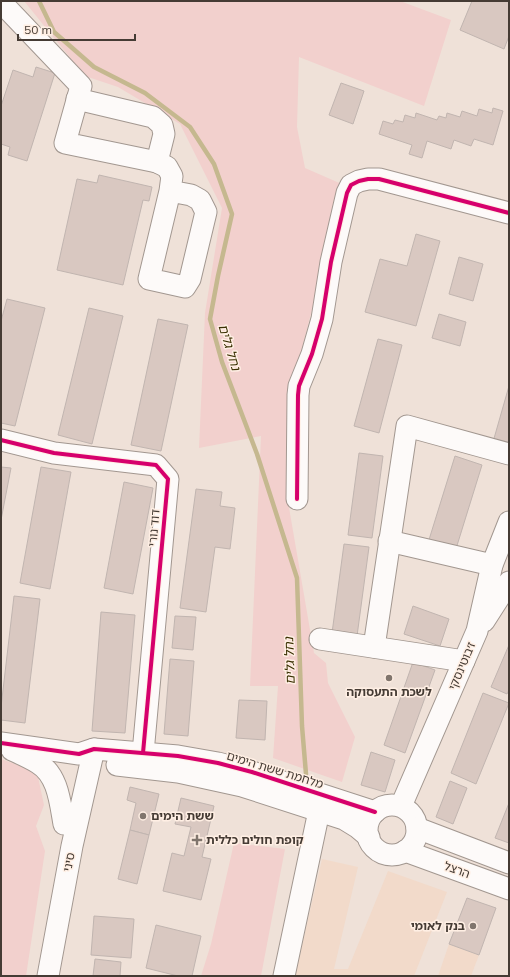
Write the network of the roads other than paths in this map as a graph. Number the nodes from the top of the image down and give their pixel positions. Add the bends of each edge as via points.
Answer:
1 (1, 2) edge
2 (79, 93) junction
3 (157, 162) junction
4 (170, 191) dead end
5 (509, 213) edge
6 (1, 440) edge
7 (509, 454) edge
8 (297, 499) dead end
9 (509, 522) edge
10 (389, 541) junction
11 (492, 565) junction
12 (509, 582) edge
13 (477, 631) junction
14 (320, 639) dead end
15 (374, 647) junction
16 (464, 661) junction
17 (1, 744) edge
18 (142, 753) junction
19 (88, 755) junction
20 (402, 806) junction
21 (319, 811) junction
22 (376, 812) junction
23 (64, 824) junction
24 (417, 828) junction
25 (369, 837) junction
26 (405, 851) junction
27 (509, 863) edge
28 (509, 890) edge
29 (36, 976) edge
30 (48, 976) edge
31 (284, 976) edge

1 - 2 street
2 - 3 street via 153,117 162,125 164,134
2 - 3 street via 65,143
3 - 4 street via 167,167 172,176
5 - 8 street via 378,179 368,179 351,186 345,198 334,247 322,320 299,386
6 - 18 street, דוד נורי via 54,453 156,465 168,479
7 - 10 street via 407,426
9 - 11 street, ז׳בוטינסקי
10 - 11 street
10 - 15 street
11 - 13 street, ז׳בוטינסקי
12 - 13 street
13 - 16 street, ז׳בוטינסקי
14 - 15 street
15 - 16 street
16 - 20 street, ז׳בוטינסקי
17 - 19 street, מלחמת ששת הימים
17 - 23 street via 47,770 59,796
18 - 19 street, מלחמת ששת הימים
18 - 22 street, מלחמת ששת הימים via 178,756 252,772
19 - 21 street, מלחמת ששת הימים via 242,786
19 - 23 street, סיני
19 - 30 street, סיני
20 - 22 street via 390,805
20 - 24 street via 414,817
21 - 25 street, מלחמת ששת הימים via 344,819
21 - 31 street
22 - 25 street via 369,823
23 - 29 street, סיני
24 - 26 street via 414,841
24 - 27 street, הרצל
25 - 26 street via 372,844 383,853 398,854
26 - 28 street, הרצל

